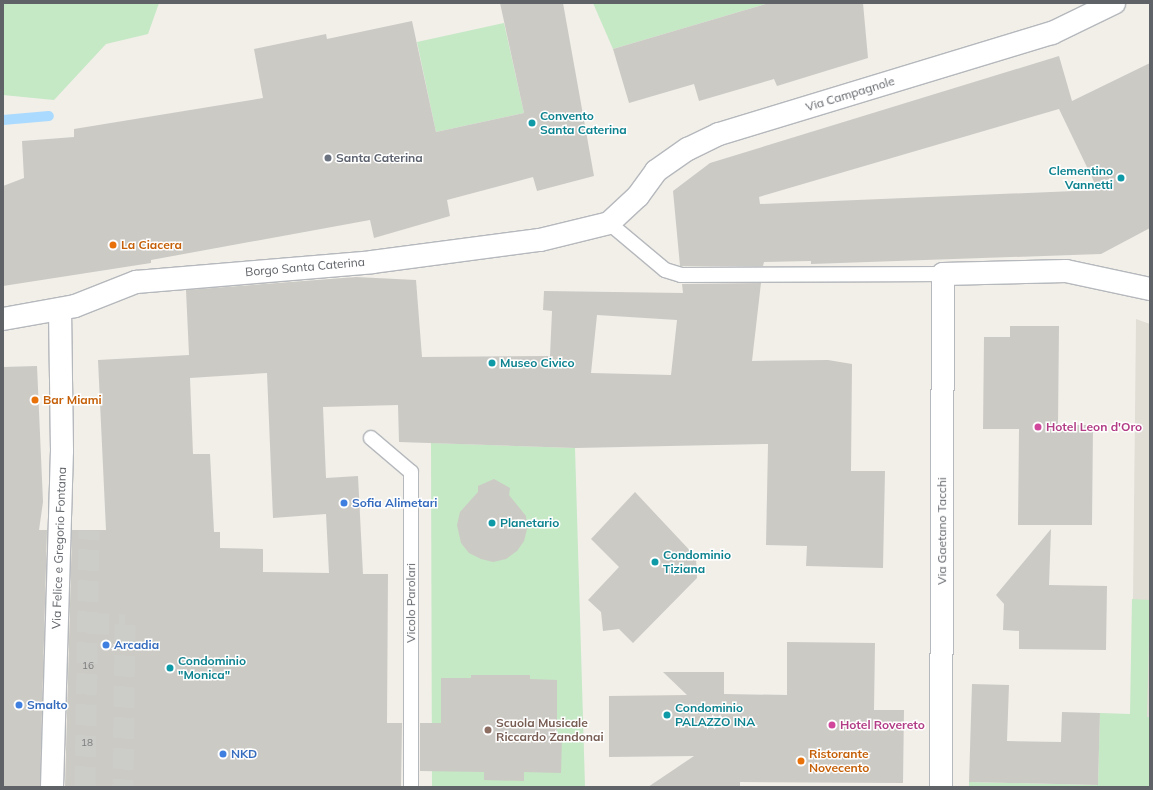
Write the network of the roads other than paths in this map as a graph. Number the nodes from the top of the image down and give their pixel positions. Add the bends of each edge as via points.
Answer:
1 (1114, 3) edge
2 (610, 223) junction
3 (943, 274) junction
4 (1150, 290) edge
5 (60, 310) junction
6 (3, 319) edge
7 (371, 438) dead end
8 (52, 787) edge
9 (411, 787) edge
10 (941, 787) edge

1 - 2 street, Via Campagnole via 1052,33 719,134 688,149 656,171 638,196
2 - 3 lane via 665,270 681,275
2 - 5 street, Borgo Santa Caterina via 540,240 380,261 136,282
3 - 4 street via 1066,272
3 - 10 street, Via Gaetano Tacchi
5 - 6 street, Borgo Santa Caterina
5 - 8 street, Via Felice e Gregorio Fontana via 62,451
7 - 9 lane, Vicolo Parolari via 411,472

